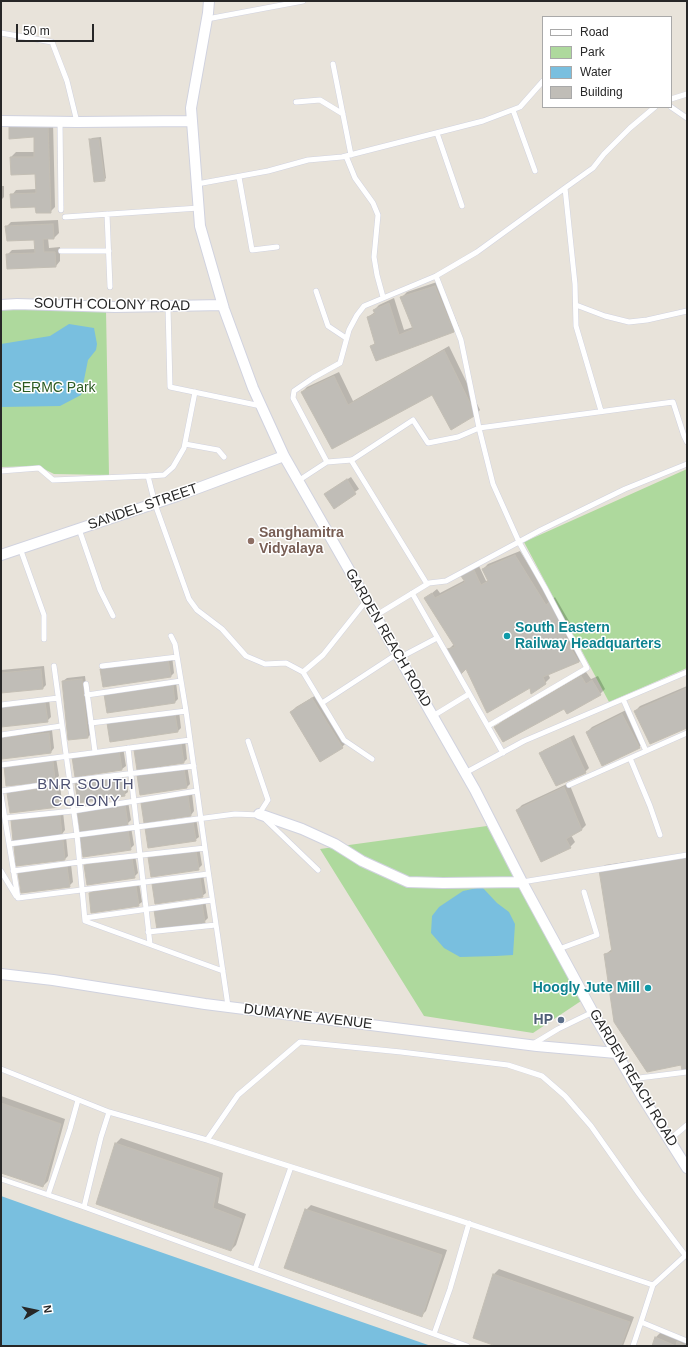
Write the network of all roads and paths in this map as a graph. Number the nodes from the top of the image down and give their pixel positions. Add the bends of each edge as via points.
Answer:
1 (209, 1) edge
2 (303, 1) edge
3 (207, 19) junction
4 (1, 33) edge
5 (333, 64) dead end
6 (542, 82) edge
7 (687, 94) edge
8 (672, 99) edge
9 (296, 102) dead end
10 (654, 108) edge
11 (672, 108) edge
12 (513, 110) junction
13 (343, 114) junction
14 (687, 118) edge
15 (1, 120) edge
16 (192, 121) junction
17 (60, 122) junction
18 (77, 122) junction
19 (437, 133) junction
20 (349, 155) junction
21 (535, 171) dead end
22 (239, 177) junction
23 (197, 184) junction
24 (564, 188) junction
25 (462, 206) dead end
26 (199, 208) junction
27 (61, 210) dead end
28 (107, 214) junction
29 (65, 217) dead end
30 (278, 248) dead end
31 (61, 251) dead end
32 (109, 251) junction
33 (436, 276) junction
34 (110, 287) dead end
35 (316, 291) dead end
36 (383, 297) junction
37 (1, 305) edge
38 (223, 305) junction
39 (576, 305) junction
40 (168, 307) junction
41 (687, 311) edge
42 (346, 338) junction
43 (195, 392) junction
44 (261, 406) junction
45 (601, 411) junction
46 (479, 428) junction
47 (687, 442) edge
48 (185, 444) junction
49 (284, 456) junction
50 (224, 457) dead end
51 (351, 460) junction
52 (327, 462) junction
53 (687, 464) edge
54 (1, 471) edge
55 (148, 476) junction
56 (298, 481) junction
57 (155, 504) junction
58 (79, 529) junction
59 (518, 542) junction
60 (20, 548) junction
61 (1, 554) edge
62 (427, 584) junction
63 (412, 594) junction
64 (366, 601) junction
65 (113, 616) dead end
66 (375, 616) junction
67 (171, 636) dead end
68 (437, 638) junction
69 (44, 639) dead end
70 (398, 656) junction
71 (177, 657) junction
72 (54, 666) dead end
73 (102, 666) dead end
74 (303, 672) junction
75 (687, 672) edge
76 (181, 681) junction
77 (86, 684) dead end
78 (469, 694) junction
79 (87, 695) junction
80 (58, 698) junction
81 (623, 699) junction
82 (322, 702) junction
83 (1, 705) edge
84 (186, 711) junction
85 (433, 716) junction
86 (91, 723) junction
87 (61, 726) junction
88 (488, 726) junction
89 (687, 733) edge
90 (1, 734) edge
91 (190, 740) junction
92 (248, 741) dead end
93 (128, 748) junction
94 (646, 751) junction
95 (95, 752) junction
96 (503, 752) junction
97 (65, 756) junction
98 (630, 758) junction
99 (372, 759) dead end
100 (1, 765) edge
101 (194, 766) junction
102 (465, 772) junction
103 (130, 774) junction
104 (69, 781) junction
105 (569, 785) dead end
106 (1, 791) edge
107 (197, 791) junction
108 (1, 796) edge
109 (134, 801) junction
110 (73, 810) junction
111 (259, 814) junction
112 (5, 818) junction
113 (201, 818) junction
114 (137, 827) junction
115 (77, 835) junction
116 (660, 835) dead end
117 (9, 844) junction
118 (205, 848) junction
119 (140, 855) junction
120 (687, 855) edge
121 (79, 862) junction
122 (318, 870) dead end
123 (1, 871) edge
124 (13, 871) junction
125 (208, 874) junction
126 (143, 882) junction
127 (522, 882) junction
128 (82, 891) junction
129 (584, 892) dead end
130 (18, 898) junction
131 (212, 900) junction
132 (146, 909) junction
133 (85, 918) junction
134 (216, 925) junction
135 (148, 932) junction
136 (150, 944) junction
137 (559, 949) junction
138 (223, 971) junction
139 (1, 974) edge
140 (228, 1006) junction
141 (593, 1012) junction
142 (531, 1046) junction
143 (616, 1052) junction
144 (1, 1069) edge
145 (687, 1072) edge
146 (631, 1079) junction
147 (78, 1100) junction
148 (109, 1112) junction
149 (687, 1125) edge
150 (207, 1140) junction
151 (669, 1140) junction
152 (291, 1167) junction
153 (687, 1168) edge
154 (1, 1179) edge
155 (48, 1194) junction
156 (84, 1207) junction
157 (469, 1223) junction
158 (686, 1254) edge
159 (255, 1269) junction
160 (653, 1285) junction
161 (641, 1322) junction
162 (434, 1334) junction
163 (687, 1341) edge
164 (467, 1346) edge
165 (633, 1346) edge

1 - 3 street, GARDEN REACH ROAD
2 - 3 lane
3 - 16 street, GARDEN REACH ROAD via 191,108
4 - 18 lane via 52,42 67,81
5 - 13 lane
6 - 12 lane via 520,107
7 - 8 lane
9 - 13 lane via 320,100
10 - 24 lane via 630,128 593,168
11 - 14 lane
12 - 19 lane
12 - 21 lane
13 - 20 lane
15 - 17 street
16 - 18 street
16 - 23 street, GARDEN REACH ROAD
17 - 18 street
17 - 27 lane
19 - 20 lane
19 - 25 lane
20 - 22 lane via 308,160 268,172
20 - 36 lane via 355,178 373,203 378,216 374,257
22 - 23 lane
22 - 30 lane via 252,250
23 - 26 street, GARDEN REACH ROAD
24 - 33 lane via 477,252
24 - 39 lane
26 - 28 lane
26 - 38 street, GARDEN REACH ROAD via 200,226
28 - 29 lane
28 - 32 lane
31 - 32 lane
32 - 34 lane
33 - 36 lane
33 - 46 lane via 462,340
35 - 42 lane via 328,326
36 - 42 lane via 364,306
37 - 40 street, SOUTH COLONY ROAD
38 - 40 street, SOUTH COLONY ROAD
38 - 44 street, GARDEN REACH ROAD
39 - 41 lane via 629,322
39 - 45 lane via 576,326
40 - 43 lane via 170,387
42 - 52 lane via 340,363 294,391 293,398
43 - 44 lane
43 - 48 lane
44 - 49 street, GARDEN REACH ROAD
45 - 46 lane
45 - 47 lane via 674,402
46 - 51 lane via 428,444 413,420
46 - 59 lane via 493,484
48 - 50 lane via 218,450
48 - 55 lane via 173,467 164,475
49 - 56 street, GARDEN REACH ROAD
49 - 57 street, SANDEL STREET
51 - 52 lane
51 - 62 lane
52 - 56 lane
53 - 59 lane via 625,489
54 - 55 lane via 39,468 53,480
55 - 57 lane
56 - 64 street, GARDEN REACH ROAD
57 - 58 street, SANDEL STREET
57 - 74 lane via 189,599 197,610 222,629 246,656 264,664 286,663
58 - 60 street, SANDEL STREET
58 - 65 lane via 100,590
59 - 62 lane via 446,581
59 - 88 lane via 587,668
60 - 61 street, SANDEL STREET
60 - 69 lane via 44,615
62 - 63 lane
63 - 66 lane
63 - 68 lane
64 - 66 street, GARDEN REACH ROAD
64 - 74 lane via 323,655
66 - 70 street, GARDEN REACH ROAD
67 - 71 lane
68 - 70 lane
68 - 78 lane
70 - 82 lane
70 - 85 street, GARDEN REACH ROAD
71 - 73 lane
71 - 76 lane
72 - 80 lane
74 - 82 lane
75 - 81 lane
76 - 79 lane
76 - 84 lane
77 - 79 lane
78 - 85 lane
78 - 88 lane
79 - 86 lane
80 - 83 lane
80 - 87 lane
81 - 94 lane
81 - 96 lane
82 - 99 lane via 344,740
84 - 86 lane
84 - 91 lane
85 - 102 street, GARDEN REACH ROAD
86 - 95 lane
87 - 90 lane
87 - 97 lane
88 - 96 lane
89 - 94 lane
91 - 93 lane
91 - 101 lane
92 - 111 lane via 268,800
93 - 95 lane
93 - 103 lane
94 - 98 lane
95 - 97 lane
96 - 102 lane
97 - 100 lane
97 - 104 lane
98 - 105 lane
98 - 116 lane
101 - 103 lane
101 - 107 lane
102 - 127 street, GARDEN REACH ROAD
103 - 104 lane
103 - 109 lane
104 - 106 lane
104 - 110 lane
107 - 109 lane
107 - 113 lane
108 - 112 lane
109 - 110 lane
109 - 114 lane
110 - 112 lane
110 - 115 lane
111 - 113 lane
111 - 122 lane
111 - 127 street via 335,844 362,861 408,882
112 - 117 lane
113 - 114 lane
113 - 118 lane
114 - 115 lane
114 - 119 lane
115 - 117 lane
115 - 121 lane
117 - 124 lane
118 - 119 lane
118 - 125 lane
119 - 121 lane
119 - 126 lane
120 - 127 lane
121 - 124 lane
121 - 128 lane
123 - 130 lane
124 - 130 lane
125 - 126 lane
125 - 131 lane
126 - 128 lane
126 - 132 lane
127 - 137 street, GARDEN REACH ROAD
128 - 130 lane
128 - 133 lane
129 - 137 lane via 597,935
131 - 132 lane
131 - 134 lane
132 - 133 lane
132 - 135 lane
133 - 136 lane via 85,921
134 - 135 lane
134 - 138 lane
135 - 136 lane
136 - 138 lane
137 - 141 street, GARDEN REACH ROAD
138 - 140 lane
139 - 140 street, DUMAYNE AVENUE
140 - 142 street, DUMAYNE AVENUE
141 - 142 lane
141 - 143 street, GARDEN REACH ROAD
142 - 143 street, DUMAYNE AVENUE
143 - 146 street, GARDEN REACH ROAD
144 - 147 lane
145 - 146 lane
146 - 151 street, GARDEN REACH ROAD
147 - 148 lane
147 - 155 lane
148 - 150 lane
148 - 156 lane
149 - 151 lane
150 - 152 lane
150 - 158 lane via 238,1095 300,1042 508,1065 542,1076 564,1096 591,1126
151 - 153 street, GARDEN REACH ROAD
152 - 157 lane
152 - 159 lane
154 - 155 lane
155 - 156 lane
156 - 159 lane
157 - 160 lane
157 - 162 lane
158 - 160 lane
159 - 162 lane
160 - 161 lane
161 - 163 lane
161 - 165 lane
162 - 164 lane

